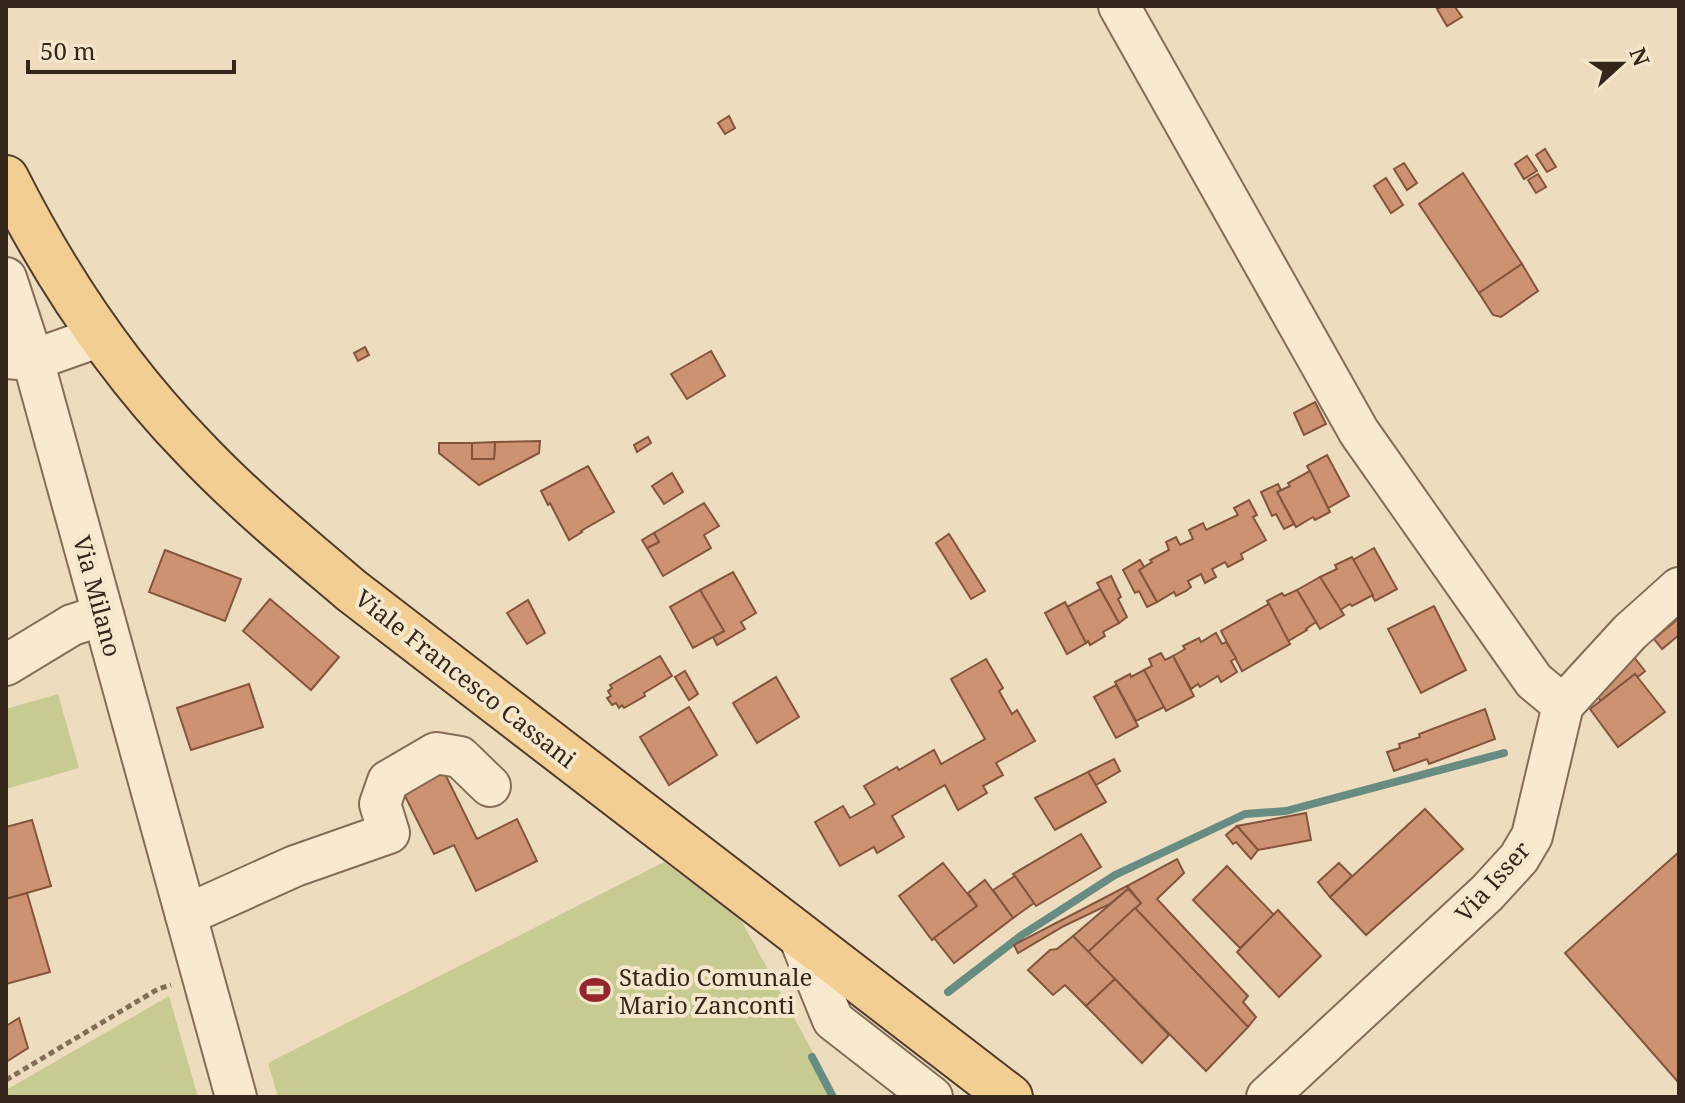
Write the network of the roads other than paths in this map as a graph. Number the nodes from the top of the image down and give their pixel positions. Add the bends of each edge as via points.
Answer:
1 (1119, 6) edge
2 (6, 178) edge
3 (6, 278) edge
4 (101, 336) junction
5 (19, 359) edge
6 (1679, 588) edge
7 (103, 615) junction
8 (6, 665) edge
9 (1563, 705) junction
10 (490, 786) dead end
11 (186, 915) junction
12 (798, 934) junction
13 (236, 1097) edge
14 (932, 1097) edge
15 (1010, 1097) edge
16 (1267, 1097) edge

1 - 9 street via 1359,432 1534,681
2 - 4 main road, Viale Francesco Cassani
3 - 5 street, Via Milano
4 - 5 street
4 - 12 main road, Viale Francesco Cassani via 193,448 352,591
5 - 7 street, Via Milano
6 - 9 street, Via Isser
7 - 8 street via 72,625
7 - 11 street, Via Milano
9 - 16 street, Via Isser via 1532,836 1519,858
10 - 11 street via 460,757 436,753 388,781 380,804 389,833 295,866
11 - 13 street, Via Milano
12 - 14 street via 833,1020
12 - 15 main road, Viale Francesco Cassani

